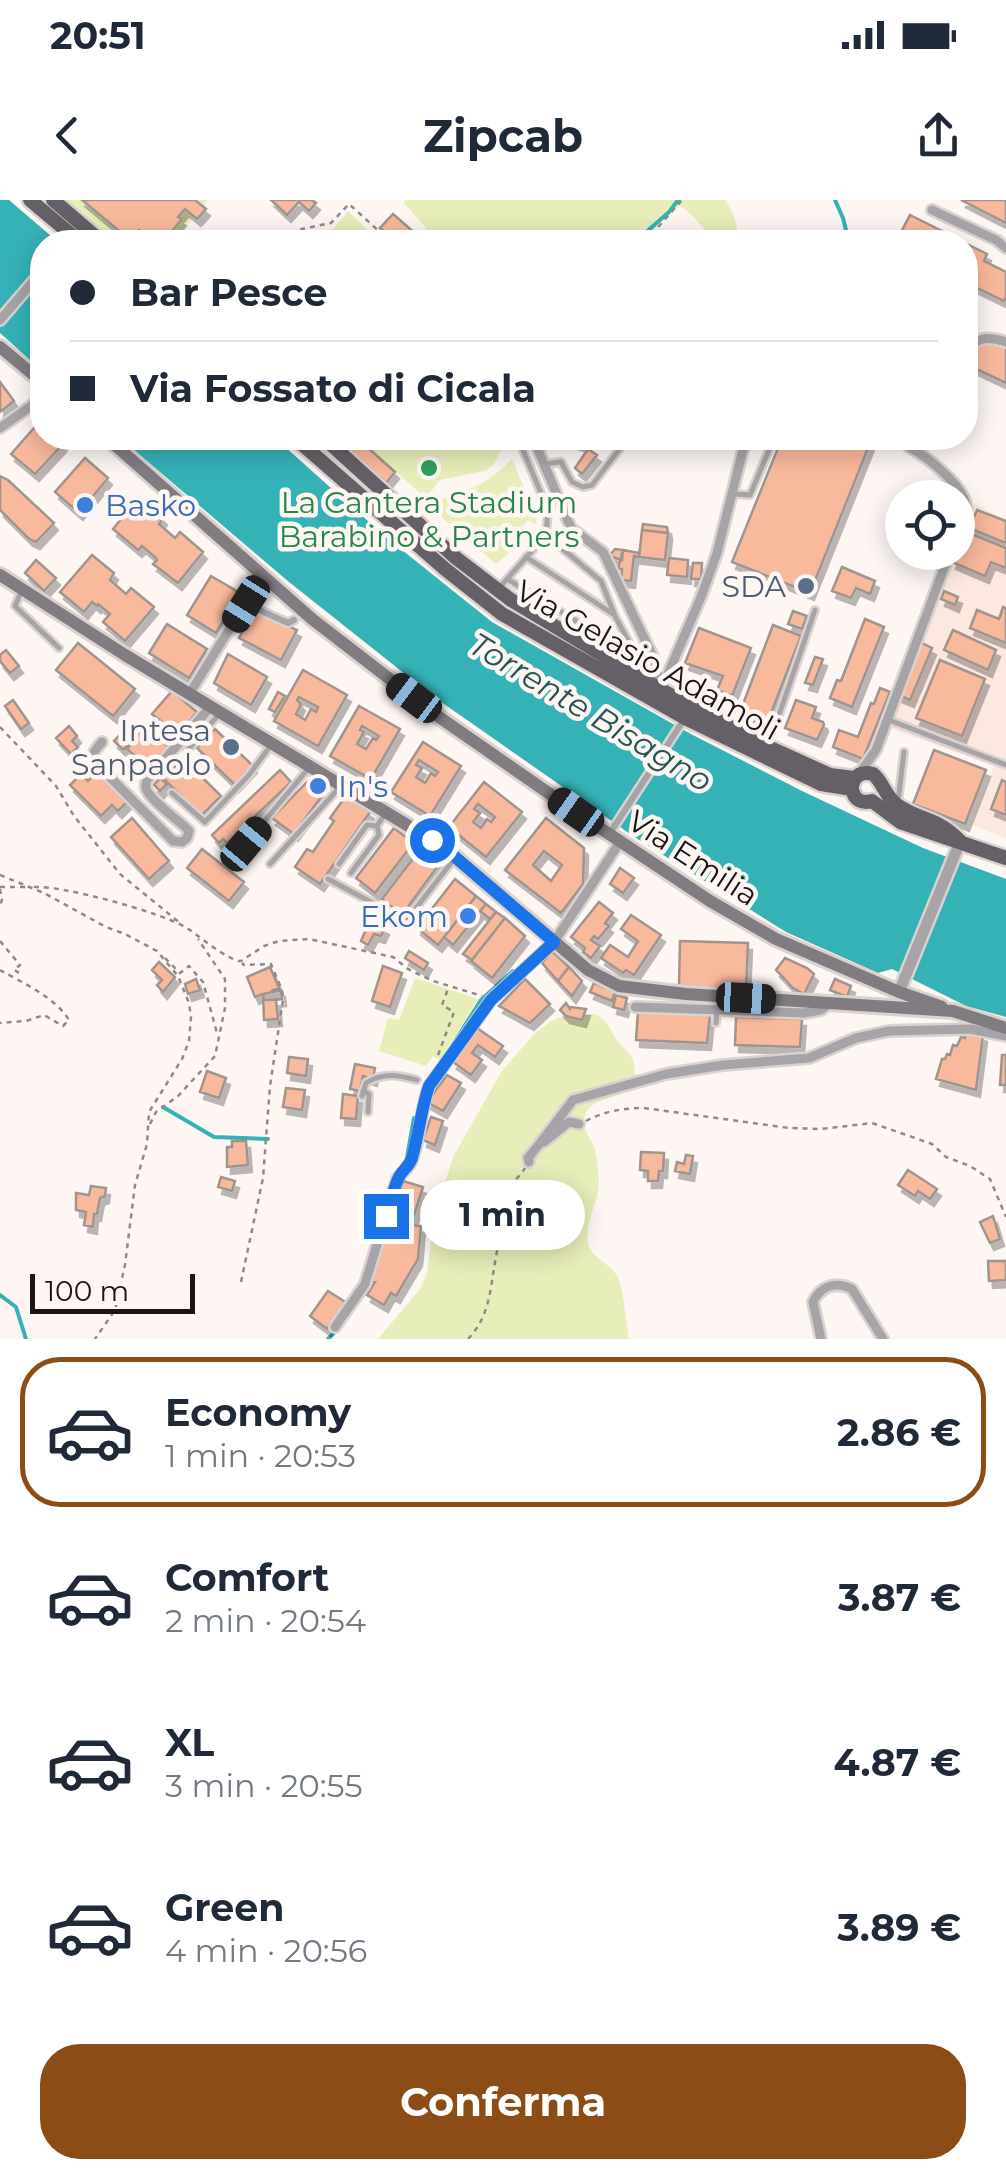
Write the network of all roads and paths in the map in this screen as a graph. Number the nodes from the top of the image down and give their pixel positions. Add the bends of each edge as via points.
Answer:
1 (30, 200) edge
2 (52, 200) edge
3 (682, 200) edge
4 (932, 210) dead end
5 (72, 216) junction
6 (62, 230) edge
7 (73, 230) edge
8 (88, 230) edge
9 (300, 230) edge
10 (378, 230) edge
11 (656, 230) edge
12 (975, 230) edge
13 (978, 232) edge
14 (1006, 248) edge
15 (30, 285) edge
16 (0, 320) edge
17 (978, 340) edge
18 (1006, 342) edge
19 (1, 349) edge
20 (30, 372) edge
21 (30, 407) edge
22 (0, 428) edge
23 (120, 450) edge
24 (310, 450) edge
25 (337, 450) edge
26 (523, 450) edge
27 (538, 450) edge
28 (619, 450) edge
29 (743, 450) edge
30 (769, 450) edge
31 (915, 450) edge
32 (544, 464) junction
33 (950, 480) edge
34 (731, 494) junction
35 (546, 535) junction
36 (526, 557) junction
37 (943, 570) edge
38 (0, 574) edge
39 (503, 584) junction
40 (22, 590) junction
41 (247, 602) joint
42 (815, 610) dead end
43 (615, 616) junction
44 (294, 620) dead end
45 (630, 645) junction
46 (59, 648) dead end
47 (656, 686) junction
48 (190, 693) junction
49 (216, 709) junction
50 (886, 719) junction
51 (683, 722) junction
52 (0, 727) edge
53 (102, 742) dead end
54 (272, 743) junction
55 (768, 747) junction
56 (876, 750) junction
57 (188, 751) dead end
58 (904, 752) dead end
59 (1006, 765) edge
60 (311, 766) junction
61 (855, 780) junction
62 (342, 785) junction
63 (878, 790) junction
64 (172, 793) dead end
65 (897, 805) junction
66 (386, 812) junction
67 (376, 826) junction
68 (615, 833) junction
69 (960, 842) junction
70 (246, 844) dead end
71 (455, 857) junction
72 (1006, 858) edge
73 (270, 864) dead end
74 (339, 864) dead end
75 (351, 873) dead end
76 (0, 875) edge
77 (328, 880) dead end
78 (30, 887) junction
79 (0, 888) edge
80 (0, 905) edge
81 (181, 924) junction
82 (194, 933) junction
83 (0, 941) edge
84 (554, 942) junction
85 (164, 958) junction
86 (241, 961) junction
87 (0, 970) edge
88 (14, 977) junction
89 (450, 986) junction
90 (902, 986) junction
91 (475, 993) dead end
92 (831, 1002) junction
93 (635, 1007) dead end
94 (887, 1007) junction
95 (717, 1010) junction
96 (954, 1011) junction
97 (0, 1023) edge
98 (716, 1023) dead end
99 (1006, 1028) edge
100 (1006, 1036) edge
101 (218, 1037) junction
102 (437, 1058) dead end
103 (417, 1080) dead end
104 (368, 1112) dead end
105 (580, 1124) joint
106 (149, 1125) junction
107 (541, 1142) junction
108 (529, 1162) joint
109 (1006, 1217) edge
110 (241, 1282) dead end
111 (335, 1327) dead end
112 (95, 1339) edge
113 (468, 1339) edge
114 (821, 1339) edge
115 (883, 1339) edge

1 - 6 main road
2 - 5 main road
3 - 11 path
4 - 12 street
5 - 7 street
5 - 8 main road
9 - 10 path via 330,222 350,204
13 - 14 street
15 - 16 street
17 - 18 street
19 - 20 main road
21 - 22 street
23 - 68 main road, Via Emilia via 312,619 440,717
24 - 51 main road, Via Gelasio Adamoli via 502,614
25 - 39 main road, Via Gelasio Adamoli via 456,558
26 - 35 lane via 548,510
27 - 32 street
28 - 32 lane via 592,485 572,482 561,462
29 - 34 street
30 - 34 lane via 750,494
31 - 33 street
32 - 47 street via 571,528 603,552 656,663
34 - 47 street via 706,582
35 - 36 lane
35 - 43 lane via 601,581
36 - 39 lane
36 - 43 lane
37 - 50 street
38 - 40 main road
39 - 45 lane
39 - 47 main road, Via Gelasio Adamoli via 511,600
40 - 46 lane via 15,606
40 - 48 main road
41 - 44 street
41 - 48 street
42 - 55 lane
43 - 45 lane
45 - 47 lane
47 - 55 main road, Via Gelasio Adamoli
48 - 49 main road
49 - 53 street via 145,786 189,832 182,842 173,841 95,762
49 - 54 main road
49 - 57 lane
50 - 56 street
50 - 59 lane
51 - 61 main road, Via Gelasio Adamoli via 821,784
51 - 68 street
52 - 81 path via 56,786 120,874
54 - 60 main road
54 - 64 lane via 204,822
55 - 61 main road, Via Gelasio Adamoli
56 - 61 street
56 - 63 street
58 - 65 lane
60 - 62 main road
60 - 70 lane
61 - 63 main road, Via Gelasio Adamoli via 873,774
61 - 63 main road, Via Gelasio Adamoli via 861,802
62 - 66 main road
62 - 73 lane
63 - 65 main road, Via Gelasio Adamoli
63 - 69 main road, Via Gelasio Adamoli via 900,822
65 - 69 main road, Via Gelasio Adamoli via 946,826
66 - 67 lane
66 - 71 main road
67 - 74 lane via 368,825
67 - 75 lane via 379,835
68 - 84 street
68 - 90 main road, Via Emilia via 776,939
69 - 72 main road
69 - 90 street
71 - 77 lane via 406,921
71 - 84 main road
76 - 78 path
78 - 79 path
78 - 81 path via 68,889
78 - 85 path
79 - 80 path
81 - 82 path
82 - 86 path
82 - 101 path via 225,978
83 - 88 path via 20,965
84 - 92 main road via 618,986
84 - 111 street via 491,1000 429,1086 410,1165 383,1216 365,1284
85 - 101 path via 180,973 189,966 203,982
85 - 106 path via 189,1003 190,1032 182,1059 149,1112
86 - 89 path via 279,940 309,940 392,957
86 - 110 path via 271,964 283,1000 258,1205
87 - 88 path
88 - 97 path via 69,1020 63,1026 44,1014
89 - 91 path
89 - 102 path via 442,1005 454,1012
90 - 94 main road
90 - 96 main road, Via Emilia
92 - 94 main road
92 - 95 street via 804,1013
93 - 95 street
94 - 96 main road
95 - 98 lane
96 - 99 main road
100 - 107 street via 970,1029 890,1030 809,1058 666,1074 573,1100
101 - 106 path via 215,1056
103 - 104 lane via 378,1076 366,1083
105 - 107 street via 569,1122
105 - 109 path via 626,1108 821,1130 872,1123 932,1144 990,1179
106 - 112 path via 116,1310
107 - 108 street
108 - 113 path via 510,1184 491,1298
114 - 115 street via 813,1302 834,1285 852,1289

